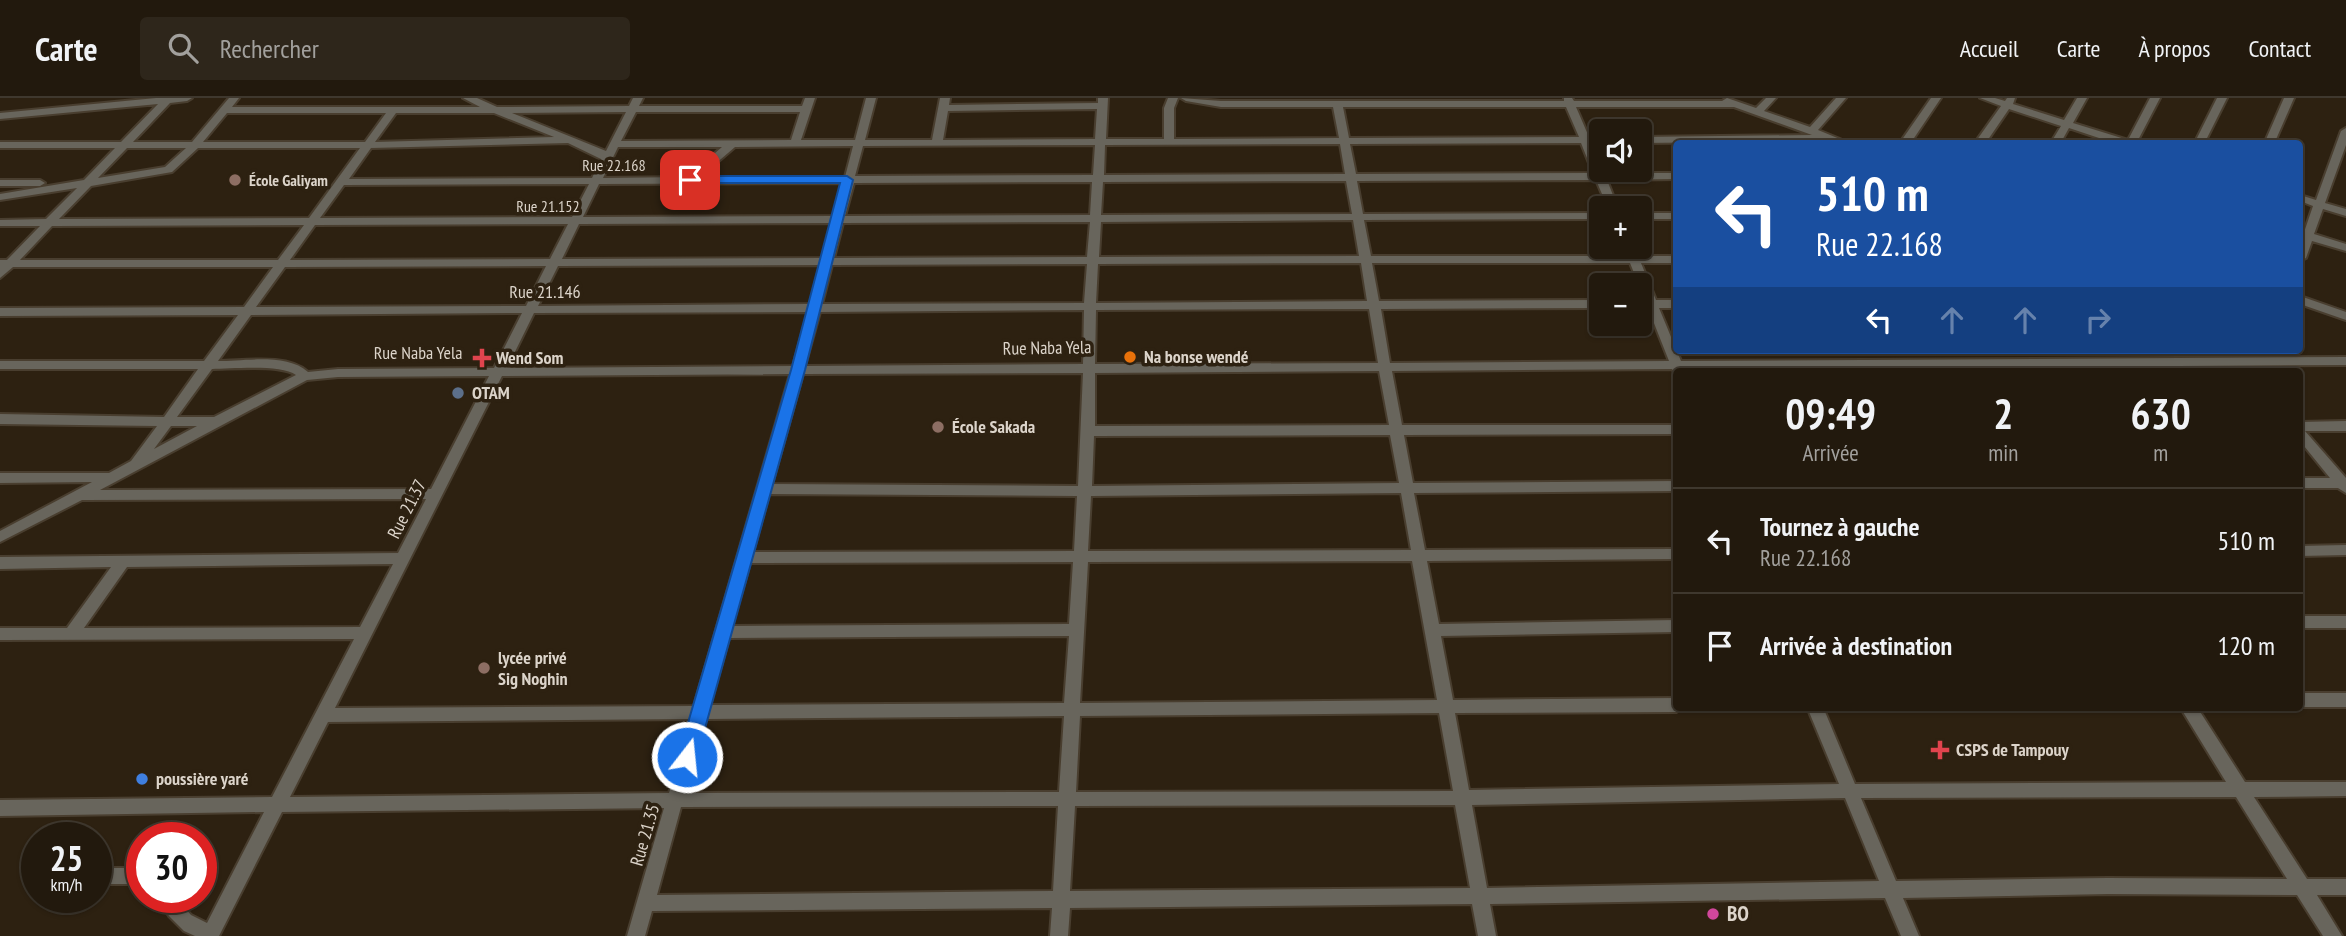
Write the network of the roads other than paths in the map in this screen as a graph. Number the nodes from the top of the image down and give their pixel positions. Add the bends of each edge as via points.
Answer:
1 (187, 98) edge
2 (234, 98) edge
3 (468, 98) edge
4 (638, 98) edge
5 (747, 98) edge
6 (871, 98) edge
7 (1173, 98) edge
8 (1186, 98) edge
9 (1383, 98) edge
10 (1720, 98) edge
11 (1771, 98) edge
12 (1841, 98) edge
13 (1937, 98) edge
14 (1985, 98) edge
15 (2082, 98) edge
16 (2155, 98) edge
17 (2222, 98) edge
18 (2289, 98) edge
19 (169, 99) edge
20 (2009, 101) edge
21 (1103, 102) edge
22 (1569, 102) edge
23 (808, 103) edge
24 (944, 103) edge
25 (1734, 103) junction
26 (1365, 104) junction
27 (1338, 105) junction
28 (633, 109) junction
29 (735, 109) junction
30 (227, 110) junction
31 (393, 110) junction
32 (494, 110) junction
33 (1758, 112) junction
34 (0, 116) edge
35 (2068, 124) junction
36 (1812, 131) junction
37 (2346, 131) edge
38 (1832, 138) junction
39 (570, 140) junction
40 (1585, 140) junction
41 (1589, 140) edge
42 (1652, 140) edge
43 (1837, 140) edge
44 (1907, 140) edge
45 (1982, 140) edge
46 (2058, 140) edge
47 (2118, 140) edge
48 (2132, 140) edge
49 (2201, 140) edge
50 (2271, 140) edge
51 (1168, 141) junction
52 (1346, 141) junction
53 (937, 142) junction
54 (1102, 142) junction
55 (795, 143) junction
56 (858, 143) junction
57 (615, 144) junction
58 (733, 144) junction
59 (0, 145) edge
60 (125, 145) junction
61 (368, 145) junction
62 (194, 146) junction
63 (1589, 150) edge
64 (606, 158) junction
65 (1652, 176) edge
66 (1673, 176) edge
67 (1352, 177) junction
68 (1589, 177) edge
69 (690, 180) junction
70 (847, 180) junction
71 (1097, 180) junction
72 (341, 181) junction
73 (594, 181) junction
74 (0, 183) edge
75 (88, 183) junction
76 (50, 188) junction
77 (0, 197) edge
78 (2303, 199) edge
79 (2319, 204) junction
80 (2346, 213) edge
81 (1589, 216) edge
82 (1652, 216) edge
83 (1673, 216) edge
84 (1359, 217) junction
85 (1096, 219) junction
86 (838, 220) junction
87 (312, 221) junction
88 (574, 222) junction
89 (0, 223) edge
90 (49, 224) junction
91 (2308, 236) junction
92 (2346, 248) edge
93 (2303, 250) edge
94 (1589, 254) edge
95 (1652, 256) edge
96 (1673, 259) edge
97 (1366, 260) junction
98 (1093, 261) junction
99 (827, 262) junction
100 (5, 264) edge
101 (281, 264) junction
102 (552, 264) junction
103 (0, 274) edge
104 (2303, 301) edge
105 (1589, 304) edge
106 (1652, 304) edge
107 (1673, 304) edge
108 (1375, 305) junction
109 (1090, 307) junction
110 (815, 308) junction
111 (247, 309) junction
112 (530, 309) junction
113 (0, 312) edge
114 (1652, 316) edge
115 (2346, 316) edge
116 (2346, 361) edge
117 (210, 363) junction
118 (0, 365) edge
119 (1385, 365) junction
120 (2242, 366) edge
121 (1091, 367) junction
122 (1678, 367) edge
123 (1973, 367) edge
124 (798, 370) junction
125 (499, 372) junction
126 (305, 376) junction
127 (0, 419) edge
128 (168, 419) junction
129 (215, 422) junction
130 (2303, 426) edge
131 (2346, 426) edge
132 (1673, 429) edge
133 (1088, 431) junction
134 (1397, 431) junction
135 (2303, 436) edge
136 (134, 466) junction
137 (112, 477) junction
138 (0, 478) edge
139 (2303, 483) edge
140 (2345, 485) edge
141 (1673, 486) edge
142 (1407, 487) junction
143 (764, 489) junction
144 (1085, 491) junction
145 (436, 494) junction
146 (79, 495) junction
147 (0, 537) edge
148 (2346, 550) edge
149 (2303, 551) edge
150 (1673, 554) edge
151 (1419, 555) junction
152 (1081, 556) junction
153 (404, 558) junction
154 (744, 558) junction
155 (123, 562) junction
156 (0, 563) edge
157 (2303, 622) edge
158 (2346, 622) edge
159 (1673, 626) edge
160 (1076, 630) junction
161 (1432, 630) junction
162 (723, 632) junction
163 (365, 633) junction
164 (71, 634) junction
165 (1, 636) edge
166 (2346, 700) edge
167 (2303, 701) edge
168 (1673, 705) edge
169 (1446, 706) junction
170 (1073, 710) junction
171 (1817, 711) edge
172 (2190, 711) edge
173 (700, 713) junction
174 (323, 715) junction
175 (2239, 789) junction
176 (2346, 789) edge
177 (1850, 791) junction
178 (1462, 798) junction
179 (1066, 799) junction
180 (675, 800) junction
181 (276, 806) junction
182 (0, 808) edge
183 (2302, 887) junction
184 (2346, 887) edge
185 (1890, 891) junction
186 (1480, 896) junction
187 (1061, 899) junction
188 (646, 903) junction
189 (177, 913) edge
190 (211, 934) edge
191 (636, 936) edge
192 (1059, 936) edge
193 (1487, 936) edge
194 (1910, 936) edge
195 (2333, 936) edge

1 - 19 street
2 - 30 street
3 - 32 street
4 - 28 street, Rue 21.37
5 - 29 street
6 - 56 street, Rue 21.35
7 - 51 street
8 - 27 street via 1221,104
9 - 26 street
10 - 25 street
11 - 33 street
12 - 36 street
13 - 44 street
14 - 20 street
15 - 35 street
16 - 48 street
17 - 49 street
18 - 50 street
19 - 34 street
19 - 60 street
20 - 35 street
20 - 45 street
21 - 24 street
21 - 54 street
22 - 25 street
22 - 26 street
22 - 40 street
23 - 29 street
23 - 55 street
24 - 53 street
25 - 33 street
26 - 27 street
27 - 52 street
28 - 29 street
28 - 32 street
28 - 57 street, Rue 21.37
30 - 31 street
30 - 62 street
31 - 32 street
31 - 61 street
32 - 39 street
33 - 36 street
35 - 46 street
35 - 47 street
36 - 38 street
37 - 79 street
38 - 42 street
38 - 43 street
39 - 61 street
39 - 64 street
40 - 41 street
40 - 52 street
40 - 63 street
51 - 52 street
51 - 54 street
52 - 67 street
53 - 54 street
53 - 56 street
54 - 71 street
55 - 56 street
55 - 58 street
56 - 70 street, Rue 21.35
57 - 58 street
57 - 64 street, Rue 21.37
58 - 69 street
59 - 60 street
60 - 62 street
60 - 75 street
61 - 62 street
61 - 72 street
62 - 75 street via 168,170
64 - 73 street, Rue 21.37
65 - 66 street, Rue 22.168
67 - 68 street, Rue 22.168
67 - 71 street, Rue 22.168
67 - 84 street
69 - 70 street, Rue 22.168
69 - 73 street, Rue 22.168
70 - 71 street, Rue 22.168
70 - 86 street, Rue 21.35
71 - 85 street
72 - 73 street, Rue 22.168
72 - 87 street
73 - 88 street, Rue 21.37
74 - 76 street
75 - 76 street
75 - 90 street
76 - 77 street
78 - 79 street
79 - 80 street
79 - 91 street
81 - 84 street, Rue 21.152
82 - 83 street
84 - 85 street, Rue 21.152
84 - 97 street
85 - 86 street, Rue 21.152
85 - 98 street
86 - 88 street, Rue 21.152
86 - 99 street, Rue 21.35
87 - 88 street, Rue 21.152
87 - 90 street, Rue 21.152
87 - 101 street
88 - 102 street, Rue 21.37
89 - 90 street, Rue 21.152
90 - 100 street
91 - 92 street
91 - 93 street
94 - 97 street
95 - 96 street
97 - 98 street
97 - 108 street
98 - 99 street
98 - 109 street
99 - 102 street
99 - 110 street, Rue 21.35
100 - 101 street
100 - 103 street
101 - 102 street
101 - 111 street
102 - 112 street, Rue 21.37
104 - 115 street
105 - 108 street, Rue 21.146
106 - 107 street
108 - 109 street, Rue 21.146
108 - 119 street
109 - 110 street, Rue 21.146
109 - 121 street
110 - 112 street, Rue 21.146
110 - 124 street, Rue 21.35
111 - 112 street, Rue 21.146
111 - 113 street, Rue 21.146
111 - 117 street
112 - 125 street, Rue 21.37
114 - 122 street
116 - 120 street, Rue Naba Yela
117 - 118 street
117 - 126 street via 287,365
117 - 128 street
119 - 121 street, Rue Naba Yela
119 - 122 street, Rue Naba Yela
119 - 134 street
120 - 123 street, Rue Naba Yela
121 - 124 street, Rue Naba Yela
121 - 133 street
122 - 123 street, Rue Naba Yela
124 - 125 street, Rue Naba Yela
124 - 143 street, Rue 21.35
125 - 126 street, Rue Naba Yela
125 - 145 street, Rue 21.37
126 - 129 street, Rue Naba Yela
127 - 128 street
128 - 129 street
128 - 136 street
129 - 136 street, Rue Naba Yela
130 - 131 street
132 - 134 street
133 - 134 street
133 - 144 street
134 - 142 street
135 - 140 street
136 - 137 street, Rue Naba Yela
137 - 138 street
137 - 146 street, Rue Naba Yela
139 - 140 street
141 - 142 street
142 - 144 street
142 - 151 street
143 - 144 street
143 - 154 street, Rue 21.35
144 - 152 street
145 - 146 street
145 - 153 street, Rue 21.37
146 - 147 street, Rue Naba Yela
148 - 149 street
150 - 151 street
151 - 152 street
151 - 161 street
152 - 154 street
152 - 160 street
153 - 155 street
153 - 163 street, Rue 21.37
154 - 162 street, Rue 21.35
155 - 156 street
155 - 164 street
157 - 158 street
159 - 161 street
160 - 162 street
160 - 170 street
161 - 169 street
162 - 173 street, Rue 21.35
163 - 164 street
163 - 174 street, Rue 21.37
164 - 165 street
166 - 167 street
168 - 169 street
169 - 170 street
169 - 178 street
170 - 173 street
170 - 179 street
171 - 177 street
172 - 175 street
173 - 174 street
173 - 180 street, Rue 21.35
174 - 181 street, Rue 21.37
175 - 176 street
175 - 177 street
175 - 183 street
177 - 178 street
177 - 185 street
178 - 179 street
178 - 186 street
179 - 180 street
179 - 187 street
180 - 181 street
180 - 188 street, Rue 21.35
181 - 182 street
181 - 190 street, Rue 21.37
183 - 184 street
183 - 185 street
183 - 195 street
185 - 186 street
185 - 194 street
186 - 187 street
186 - 193 street
187 - 188 street
187 - 192 street
188 - 191 street, Rue 21.35
189 - 190 street via 195,930

